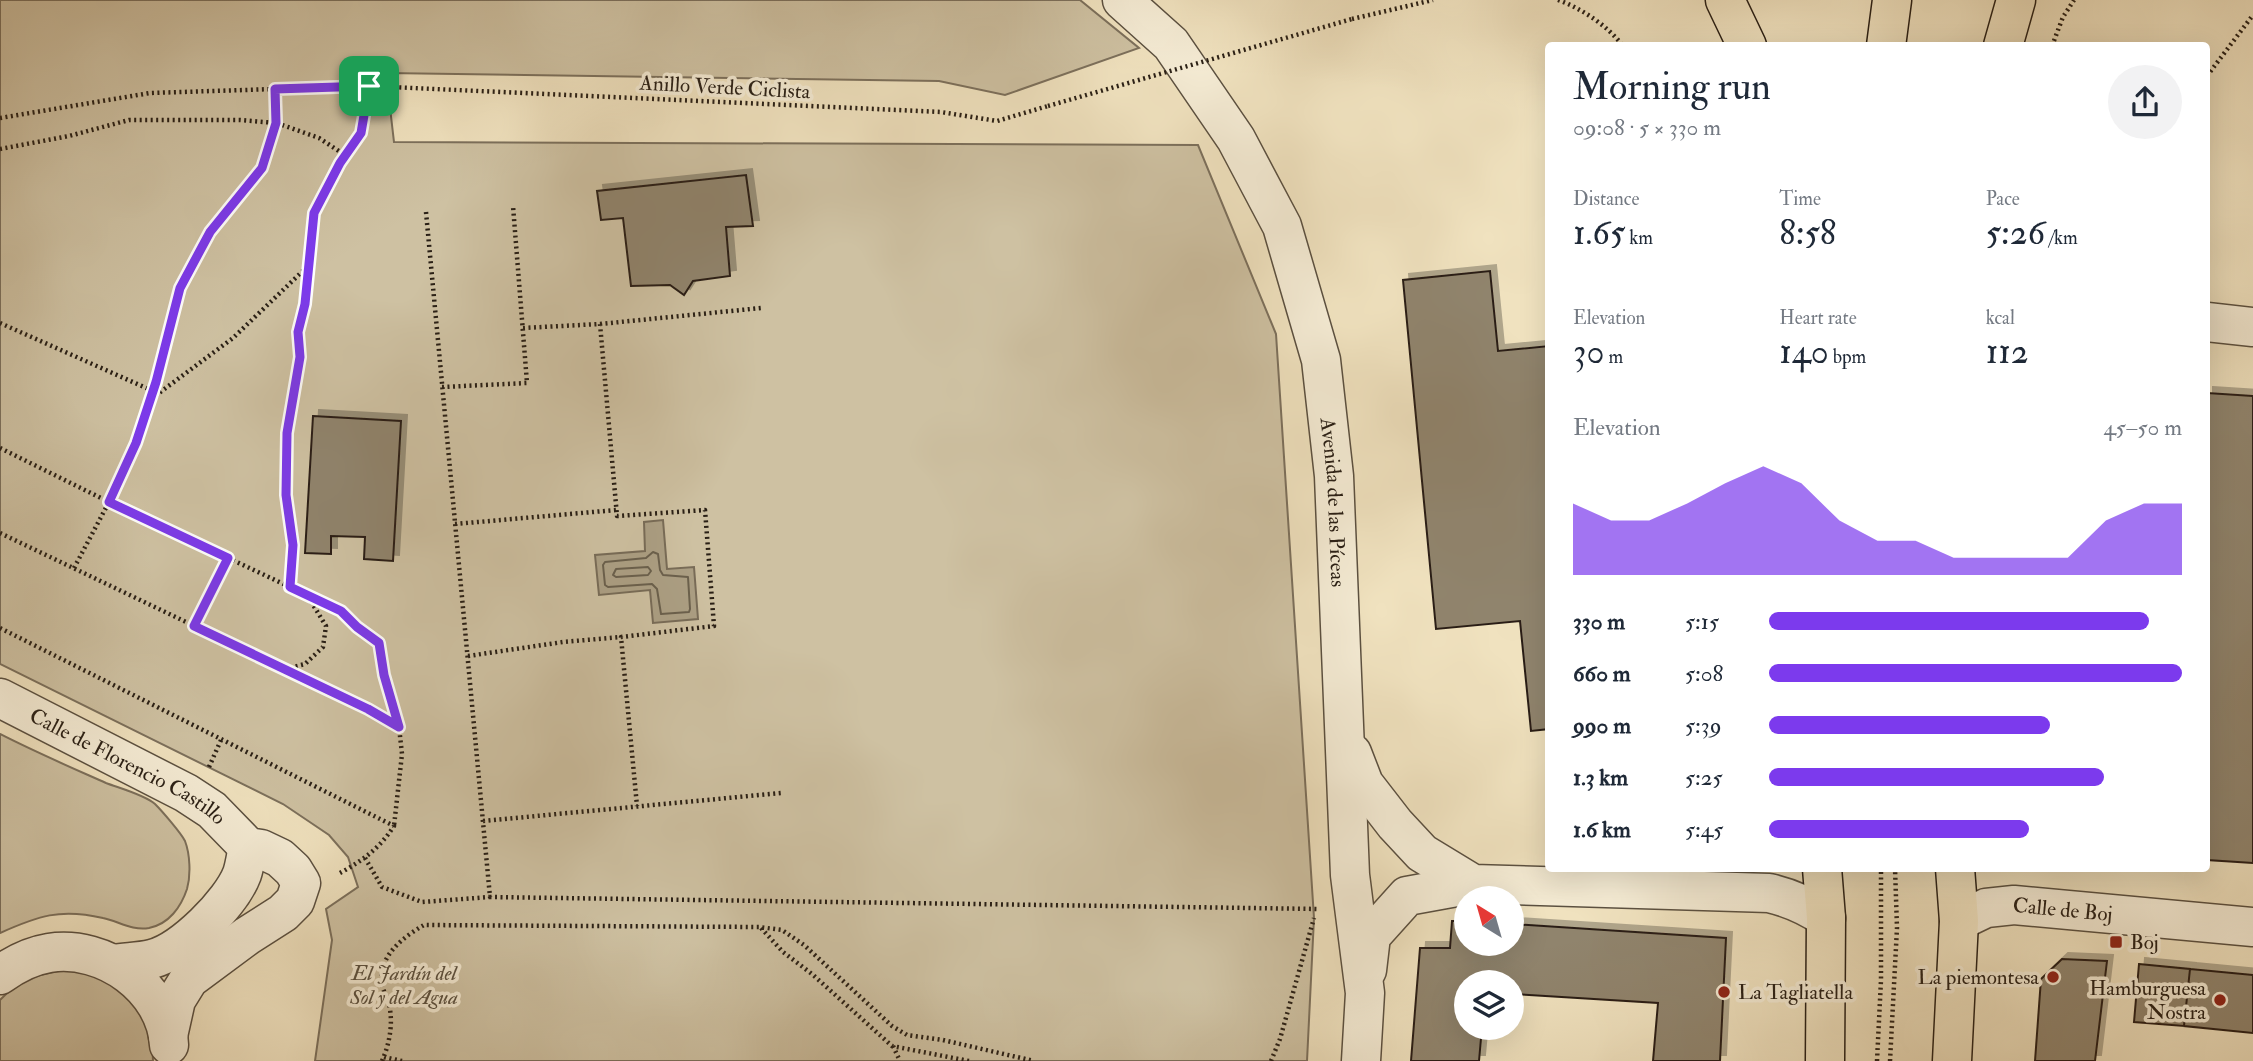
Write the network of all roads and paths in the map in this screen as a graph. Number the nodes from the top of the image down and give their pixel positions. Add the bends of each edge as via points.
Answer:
1 (1122, 0) edge
2 (1433, 0) edge
3 (1558, 0) edge
4 (1725, 0) edge
5 (1892, 0) edge
6 (2016, 0) edge
7 (2074, 0) edge
8 (2253, 15) edge
9 (1619, 42) edge
10 (1745, 42) edge
11 (1886, 42) edge
12 (2004, 42) edge
13 (2054, 42) edge
14 (2210, 71) edge
15 (369, 86) junction
16 (275, 89) junction
17 (0, 118) edge
18 (276, 123) junction
19 (0, 149) edge
20 (345, 155) junction
21 (513, 206) dead end
22 (426, 212) dead end
23 (308, 265) junction
24 (761, 308) dead end
25 (2210, 322) edge
26 (0, 323) edge
27 (600, 324) junction
28 (2253, 327) edge
29 (523, 328) junction
30 (442, 387) junction
31 (153, 391) junction
32 (150, 399) junction
33 (0, 448) edge
34 (109, 502) junction
35 (616, 510) junction
36 (455, 524) junction
37 (0, 533) edge
38 (228, 558) junction
39 (74, 568) junction
40 (290, 587) junction
41 (307, 595) junction
42 (194, 626) junction
43 (0, 628) edge
44 (621, 637) junction
45 (468, 656) junction
46 (284, 669) junction
47 (0, 698) edge
48 (399, 727) junction
49 (1346, 738) junction
50 (222, 740) junction
51 (206, 774) dead end
52 (781, 793) dead end
53 (636, 806) junction
54 (483, 821) junction
55 (394, 826) junction
56 (248, 847) junction
57 (365, 858) junction
58 (1822, 872) edge
59 (1881, 872) edge
60 (1895, 872) edge
61 (1955, 872) edge
62 (340, 873) dead end
63 (1473, 884) junction
64 (490, 897) junction
65 (2253, 908) edge
66 (1323, 909) dead end
67 (2118, 915) junction
68 (1314, 918) dead end
69 (1826, 918) junction
70 (1959, 920) junction
71 (760, 927) junction
72 (2253, 928) edge
73 (114, 964) junction
74 (0, 975) edge
75 (1365, 993) junction
76 (892, 1046) junction
77 (169, 1048) edge
78 (383, 1059) edge
79 (402, 1061) edge
80 (900, 1061) edge
81 (969, 1061) edge
82 (1034, 1061) edge
83 (1271, 1061) edge
84 (1361, 1061) edge
85 (1825, 1061) edge
86 (1877, 1061) edge
87 (1890, 1061) edge
88 (1952, 1061) edge

1 - 49 street, Avenida de las Píceas via 1171,44 1236,139 1282,226 1321,360 1334,476
2 - 15 path, Anillo Verde Ciclista, bridge via 997,121 941,112
3 - 9 path via 1577,8
4 - 10 main road
5 - 11 main road
6 - 12 main road
7 - 13 path
8 - 14 path
15 - 16 path, Anillo Verde Ciclista
15 - 20 path via 361,133
16 - 17 path, Anillo Verde Ciclista via 150,93
16 - 18 path
18 - 19 path via 129,120
18 - 20 path via 319,138
18 - 31 path via 262,168 210,232 180,288
20 - 23 path via 314,213
21 - 29 path
22 - 30 path
23 - 32 path via 233,338
23 - 40 path via 287,433 286,495 293,545
24 - 27 path
25 - 28 street
26 - 31 path
27 - 29 path
27 - 35 path
29 - 30 path via 527,383
30 - 36 path
31 - 32 path
32 - 34 path
33 - 34 path
34 - 38 path
34 - 39 path
35 - 36 path
35 - 44 path via 617,516 705,510 713,626
36 - 45 path
37 - 39 path
38 - 40 path
38 - 42 path
39 - 42 path
40 - 41 path
41 - 46 path via 326,626 323,647 305,664
41 - 48 path via 341,611 379,643
42 - 46 path
43 - 50 path
44 - 45 path
44 - 53 path
45 - 54 path
46 - 48 path
47 - 56 street, Calle de Florencio Castillo via 186,793 212,810
48 - 55 path via 402,754
49 - 63 street via 1364,785 1395,824 1422,853
49 - 75 street, Avenida de las Píceas via 1350,875
50 - 51 path
50 - 55 path
52 - 53 path
53 - 54 path
54 - 64 path
55 - 57 path
56 - 73 street via 232,892 179,945 153,958
56 - 77 street, Calle de Florencio Castillo via 280,858 293,870 301,883 295,901 189,979 176,1000
57 - 62 path
57 - 64 path via 382,887 422,902
58 - 69 main road
59 - 86 path
60 - 87 path
61 - 70 main road
63 - 69 street via 1769,893 1799,901
63 - 75 street via 1408,896 1371,936
64 - 66 path
65 - 67 street
67 - 70 street, Calle de Boj via 2014,905 1986,908
67 - 72 street, Calle de Boj
68 - 83 path
69 - 85 main road
70 - 88 main road
71 - 76 path
71 - 78 path via 424,925 393,948 383,967 391,1032
71 - 82 path via 782,930 804,945 907,1035
73 - 74 street via 83,953 50,953 18,962
73 - 77 street via 139,982 158,1007
75 - 84 street, Avenida de las Píceas
76 - 80 path
76 - 81 path
78 - 79 path

